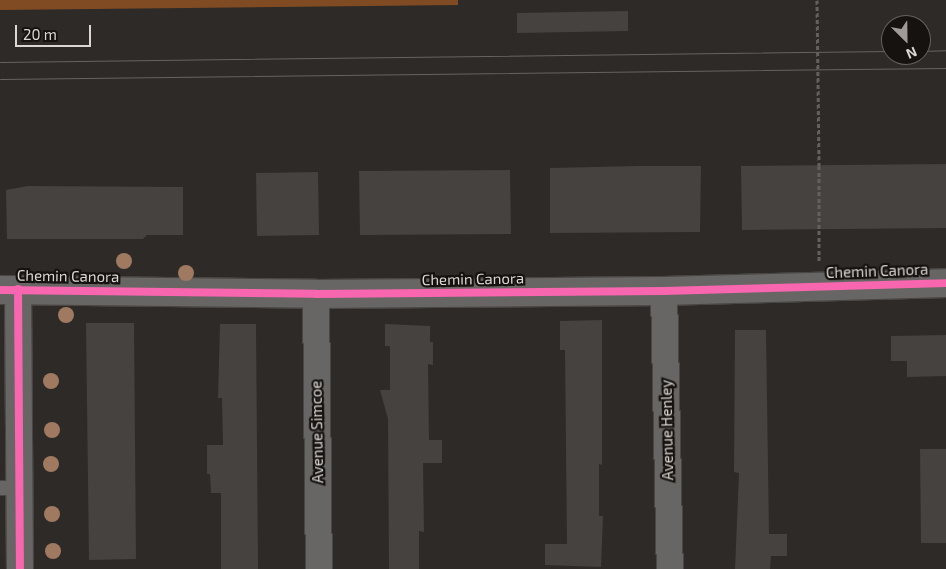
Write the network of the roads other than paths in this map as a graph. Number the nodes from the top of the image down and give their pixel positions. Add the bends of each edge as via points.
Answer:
1 (946, 283) edge
2 (9, 290) edge
3 (664, 291) junction
4 (316, 294) junction
5 (9, 488) edge
6 (20, 569) edge
7 (319, 569) edge
8 (670, 569) edge

1 - 3 street, Chemin Canora
2 - 4 street, Chemin Canora
2 - 5 street
3 - 4 street, Chemin Canora
3 - 8 street, Avenue Henley
4 - 7 street, Avenue Simcoe
5 - 6 street

